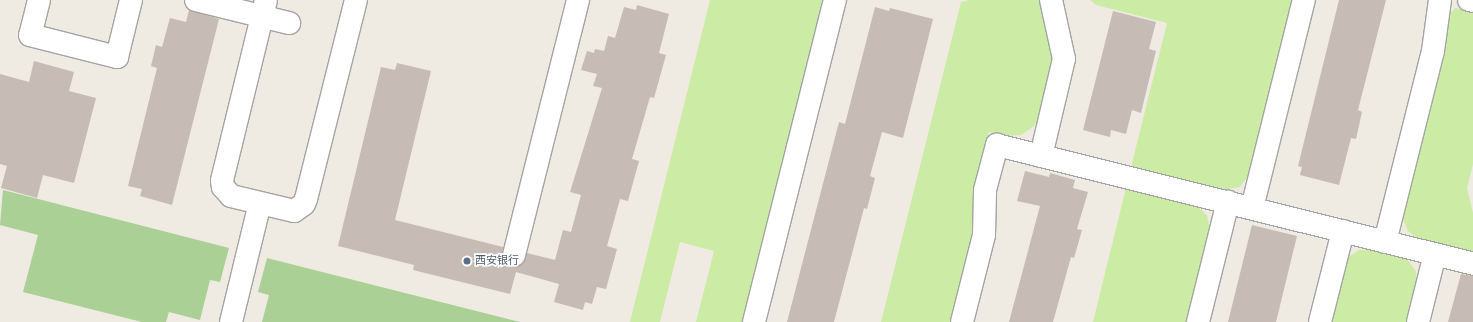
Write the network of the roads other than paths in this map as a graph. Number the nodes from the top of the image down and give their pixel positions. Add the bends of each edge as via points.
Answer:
1 (39, 0) edge
2 (131, 0) edge
3 (196, 0) edge
4 (356, 0) edge
5 (578, 0) edge
6 (835, 0) edge
7 (1050, 0) edge
8 (1304, 0) edge
9 (1440, 0) edge
10 (1469, 0) edge
11 (1473, 1) edge
12 (264, 8) edge
13 (289, 23) dead end
14 (1041, 156) junction
15 (1228, 202) junction
16 (260, 204) junction
17 (1252, 208) junction
18 (1343, 231) junction
19 (1385, 242) junction
20 (1435, 254) junction
21 (514, 255) dead end
22 (1473, 264) edge
23 (231, 322) edge
24 (754, 322) edge
25 (962, 322) edge
26 (1198, 322) edge
27 (1320, 322) edge
28 (1418, 322) edge

1 - 2 street via 30,35 117,57
3 - 12 street
4 - 16 street via 304,204 294,211
5 - 21 street
6 - 24 street
7 - 14 street via 1064,59
8 - 17 street
9 - 19 street via 1433,51
10 - 11 street
12 - 13 street
12 - 16 street via 222,181 222,187 230,196
14 - 15 street
14 - 25 street via 997,145 985,190 984,235
15 - 17 street
15 - 26 street
16 - 23 street
17 - 18 street
18 - 19 street
18 - 27 street
19 - 20 street
20 - 22 street
20 - 28 street

